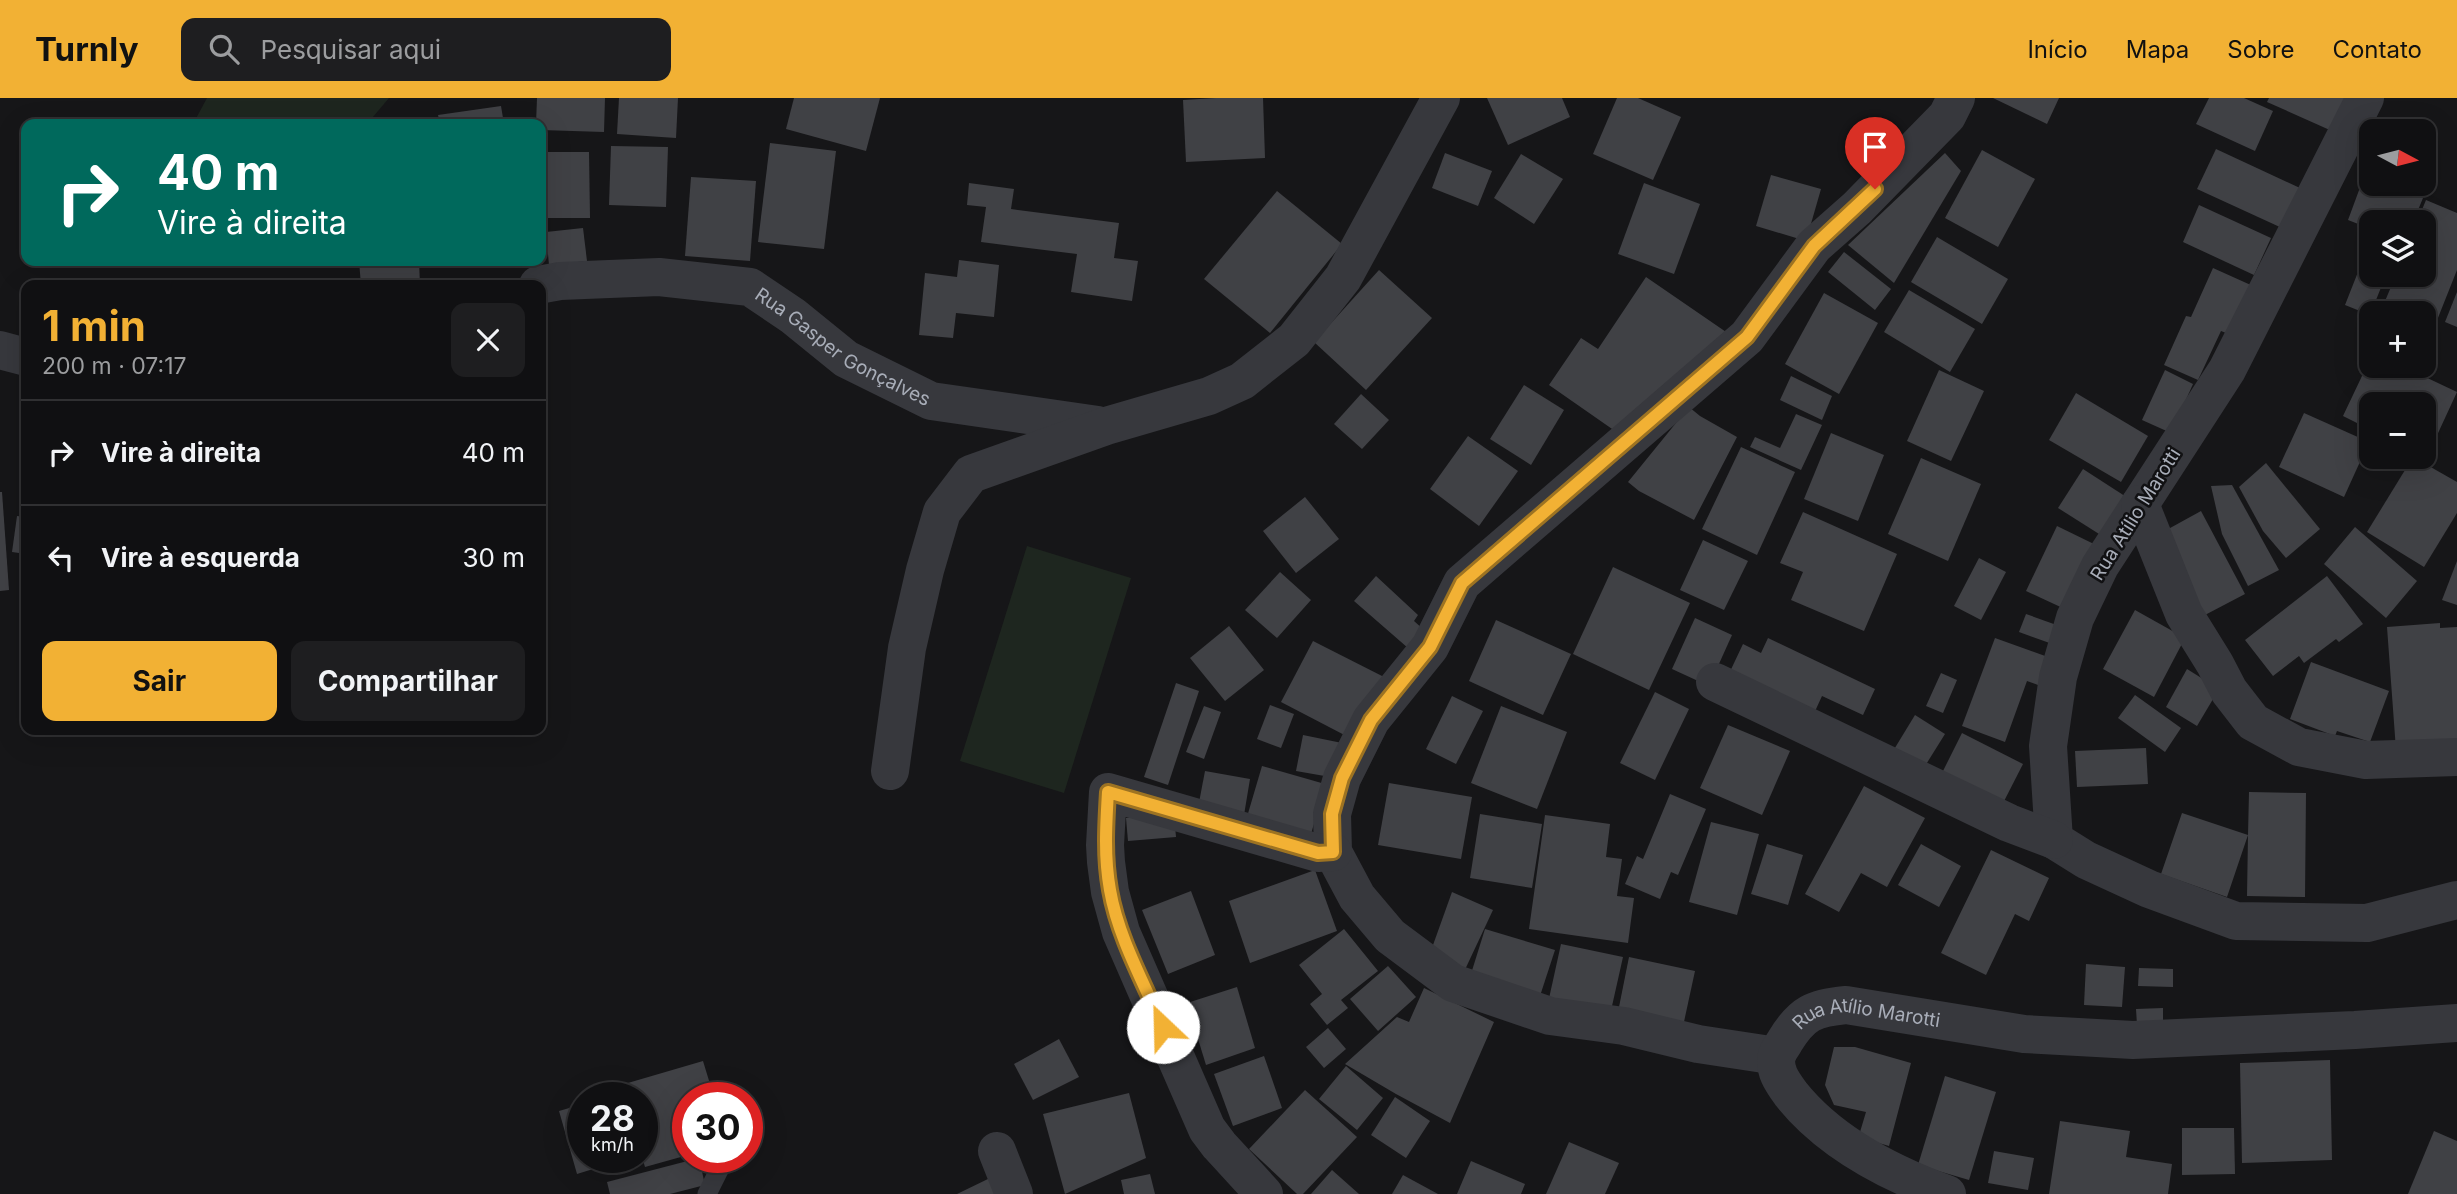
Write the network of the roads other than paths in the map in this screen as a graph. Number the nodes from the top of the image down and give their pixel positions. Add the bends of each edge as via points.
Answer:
1 (1441, 98) edge
2 (1956, 98) edge
3 (2365, 98) edge
4 (546, 284) edge
5 (0, 350) edge
6 (21, 356) edge
7 (1105, 426) junction
8 (2140, 504) junction
9 (1715, 682) dead end
10 (2457, 757) edge
11 (890, 771) dead end
12 (2054, 840) junction
13 (1333, 852) junction
14 (2457, 900) edge
15 (2457, 1023) edge
16 (1777, 1056) junction
17 (997, 1152) dead end
18 (718, 1173) edge
19 (707, 1194) edge
20 (1014, 1194) edge
21 (1264, 1194) edge
22 (1947, 1194) edge

1 - 7 street via 1343,278 1294,340 1242,382
2 - 13 street via 1947,116 1814,246 1747,337 1462,583 1430,647 1371,720 1342,778 1332,814
3 - 8 street, Rua Atílio Marotti via 2227,370
4 - 7 street, Rua Gasper Gonçalves via 659,278 750,287 846,359 931,401
5 - 6 street
7 - 11 street via 971,474 942,512 907,648
8 - 10 street via 2184,614 2229,691 2253,722 2299,747 2366,760
8 - 12 street, Rua Atílio Marotti via 2100,566 2075,618 2058,677 2048,746
9 - 12 street via 2009,823
12 - 14 street via 2149,889 2236,921 2367,923
13 - 16 street via 1357,897 1390,936 1452,984 1550,1016
13 - 21 street via 1318,853 1108,792 1106,862 1121,932 1207,1129
15 - 16 street, Rua Atílio Marotti via 2133,1040 2024,1034 1846,1005 1809,1013 1797,1022
16 - 22 street, Rua Atílio Marotti via 1779,1078 1803,1109 1838,1140
17 - 20 street
18 - 19 lane

